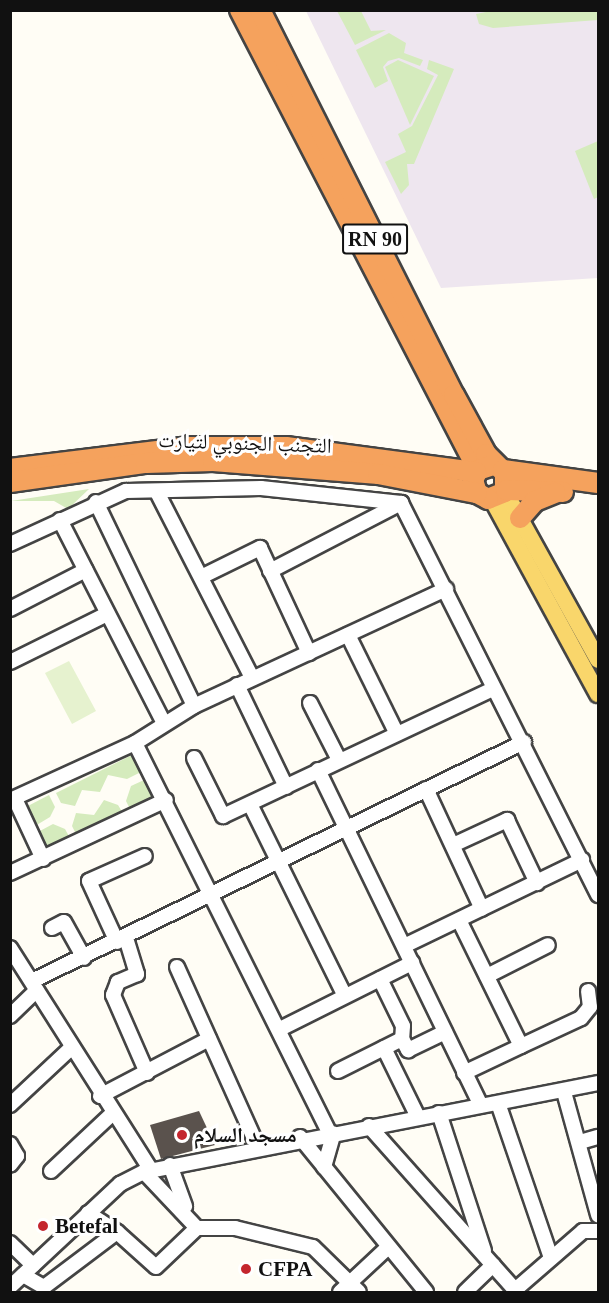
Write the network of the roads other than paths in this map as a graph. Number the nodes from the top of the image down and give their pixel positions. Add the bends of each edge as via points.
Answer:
1 (240, 10) edge
2 (260, 10) edge
3 (456, 430) junction
4 (428, 463) junction
5 (10, 469) edge
6 (487, 469) junction
7 (10, 482) edge
8 (598, 483) edge
9 (557, 492) junction
10 (158, 494) junction
11 (495, 494) junction
12 (598, 495) edge
13 (96, 502) junction
14 (400, 503) junction
15 (520, 518) junction
16 (60, 519) junction
17 (10, 544) edge
18 (86, 570) junction
19 (270, 571) junction
20 (201, 578) junction
21 (446, 589) junction
22 (10, 609) edge
23 (108, 614) junction
24 (348, 635) junction
25 (309, 653) junction
26 (598, 660) edge
27 (10, 662) edge
28 (252, 678) junction
29 (237, 685) junction
30 (491, 690) junction
31 (598, 694) edge
32 (310, 703) dead end
33 (194, 705) junction
34 (163, 721) junction
35 (397, 734) junction
36 (524, 742) junction
37 (135, 743) junction
38 (194, 758) dead end
39 (339, 760) junction
40 (318, 770) junction
41 (286, 787) junction
42 (426, 789) junction
43 (13, 800) edge
44 (166, 800) junction
45 (250, 804) junction
46 (348, 828) junction
47 (453, 845) junction
48 (145, 856) dead end
49 (43, 859) junction
50 (582, 860) junction
51 (277, 861) junction
52 (10, 873) edge
53 (537, 883) junction
54 (215, 894) junction
55 (598, 895) edge
56 (482, 909) junction
57 (459, 920) junction
58 (52, 928) dead end
59 (121, 940) junction
60 (548, 945) dead end
61 (404, 946) junction
62 (12, 955) edge
63 (84, 958) junction
64 (412, 963) junction
65 (177, 967) dead end
66 (487, 976) junction
67 (380, 979) junction
68 (35, 986) junction
69 (588, 991) dead end
70 (345, 996) junction
71 (10, 1016) edge
72 (280, 1029) junction
73 (445, 1032) junction
74 (209, 1039) junction
75 (402, 1040) junction
76 (521, 1046) junction
77 (71, 1048) junction
78 (384, 1048) junction
79 (338, 1071) dead end
80 (147, 1073) junction
81 (464, 1073) junction
82 (598, 1083) edge
83 (564, 1092) junction
84 (100, 1096) junction
85 (498, 1103) junction
86 (10, 1105) edge
87 (481, 1106) junction
88 (113, 1113) junction
89 (439, 1113) junction
90 (418, 1117) junction
91 (369, 1126) junction
92 (332, 1133) junction
93 (300, 1137) junction
94 (598, 1137) edge
95 (580, 1142) junction
96 (10, 1144) edge
97 (258, 1147) junction
98 (170, 1164) junction
99 (10, 1165) edge
100 (324, 1167) junction
101 (51, 1171) dead end
102 (148, 1171) junction
103 (88, 1213) junction
104 (187, 1214) junction
105 (598, 1215) edge
106 (197, 1228) junction
107 (117, 1232) junction
108 (598, 1232) edge
109 (10, 1243) edge
110 (387, 1248) junction
111 (551, 1258) junction
112 (489, 1261) junction
113 (28, 1270) junction
114 (10, 1287) edge
115 (355, 1288) edge
116 (516, 1291) edge
117 (340, 1293) edge
118 (426, 1293) edge
119 (465, 1293) edge

1 - 3 highway, RN 90
2 - 6 highway, RN 90
3 - 4 highway via 455,455
3 - 6 highway, RN 90
4 - 5 highway, التجنب الجنوبي لتيارت via 286,447 199,446
4 - 6 highway, التجنب الجنوبي لتيارت
6 - 8 highway, التجنب الجنوبي لتيارت
6 - 11 highway
6 - 11 highway
7 - 11 highway, التجنب الجنوبي لتيارت via 146,463 213,461 378,474
9 - 11 highway, التجنب الجنوبي لتيارت
9 - 12 highway, التجنب الجنوبي لتيارت
9 - 15 highway via 535,501
10 - 13 street via 126,491
10 - 14 street via 261,488
10 - 20 street
11 - 15 main road
11 - 31 main road
13 - 16 street
13 - 33 street
14 - 19 street
14 - 21 street
15 - 26 main road
16 - 17 street
16 - 18 street
18 - 22 street
18 - 23 street
19 - 20 street via 260,548
19 - 25 street
20 - 28 street
21 - 24 street
21 - 30 street
23 - 27 street
23 - 34 street
24 - 25 street
24 - 35 street
25 - 28 street
28 - 29 street
29 - 33 street
29 - 41 street
30 - 35 street
30 - 36 street
32 - 39 street
33 - 34 street
34 - 37 street
35 - 39 street
36 - 42 street
36 - 50 street
37 - 43 street
37 - 44 street
38 - 45 street via 223,816
39 - 40 street
40 - 41 street
40 - 46 street
41 - 45 street
42 - 46 street
42 - 47 street
43 - 49 street
44 - 49 street
44 - 54 street
45 - 51 street
46 - 51 street
46 - 61 street
47 - 53 street via 507,820
47 - 56 street
48 - 59 street via 89,881
49 - 52 street
50 - 53 street
50 - 55 street
51 - 54 street
51 - 70 street
53 - 56 street
54 - 59 street
54 - 72 street
56 - 57 street
57 - 61 street
57 - 66 street
58 - 63 street via 64,922
59 - 63 street
59 - 80 street via 137,974 118,982 113,994
60 - 66 street
61 - 64 street
62 - 68 street
63 - 68 street
64 - 67 street
64 - 73 street
65 - 74 street
66 - 76 street
67 - 70 street
67 - 75 street via 403,1026
68 - 71 street
68 - 77 street
69 - 76 street via 591,1007 581,1018
70 - 72 street
72 - 92 street
73 - 75 street via 408,1050
73 - 81 street
74 - 80 street
74 - 97 street
75 - 78 street
76 - 81 street
77 - 84 street
77 - 86 street
78 - 79 street
78 - 90 street
80 - 84 street
81 - 87 street
82 - 83 street
83 - 85 street
83 - 95 street
84 - 88 street
85 - 87 street
85 - 111 street
87 - 89 street
88 - 101 street
88 - 102 street
89 - 90 street
89 - 112 street
90 - 91 street
91 - 92 street
91 - 112 street
92 - 93 street
92 - 100 street
93 - 97 street
93 - 100 street
94 - 95 street
95 - 105 street
96 - 99 street via 18,1156
97 - 98 street
98 - 102 street
98 - 104 street
100 - 110 street
102 - 103 street via 120,1184
102 - 104 street
103 - 107 street
103 - 113 street
104 - 106 street
106 - 107 street via 156,1267
106 - 115 street via 235,1228 295,1240 326,1256
107 - 113 street via 44,1287
108 - 111 street via 583,1231
109 - 113 street
110 - 115 street
110 - 118 street
111 - 116 street
112 - 116 street
112 - 119 street
113 - 114 street
115 - 117 street

